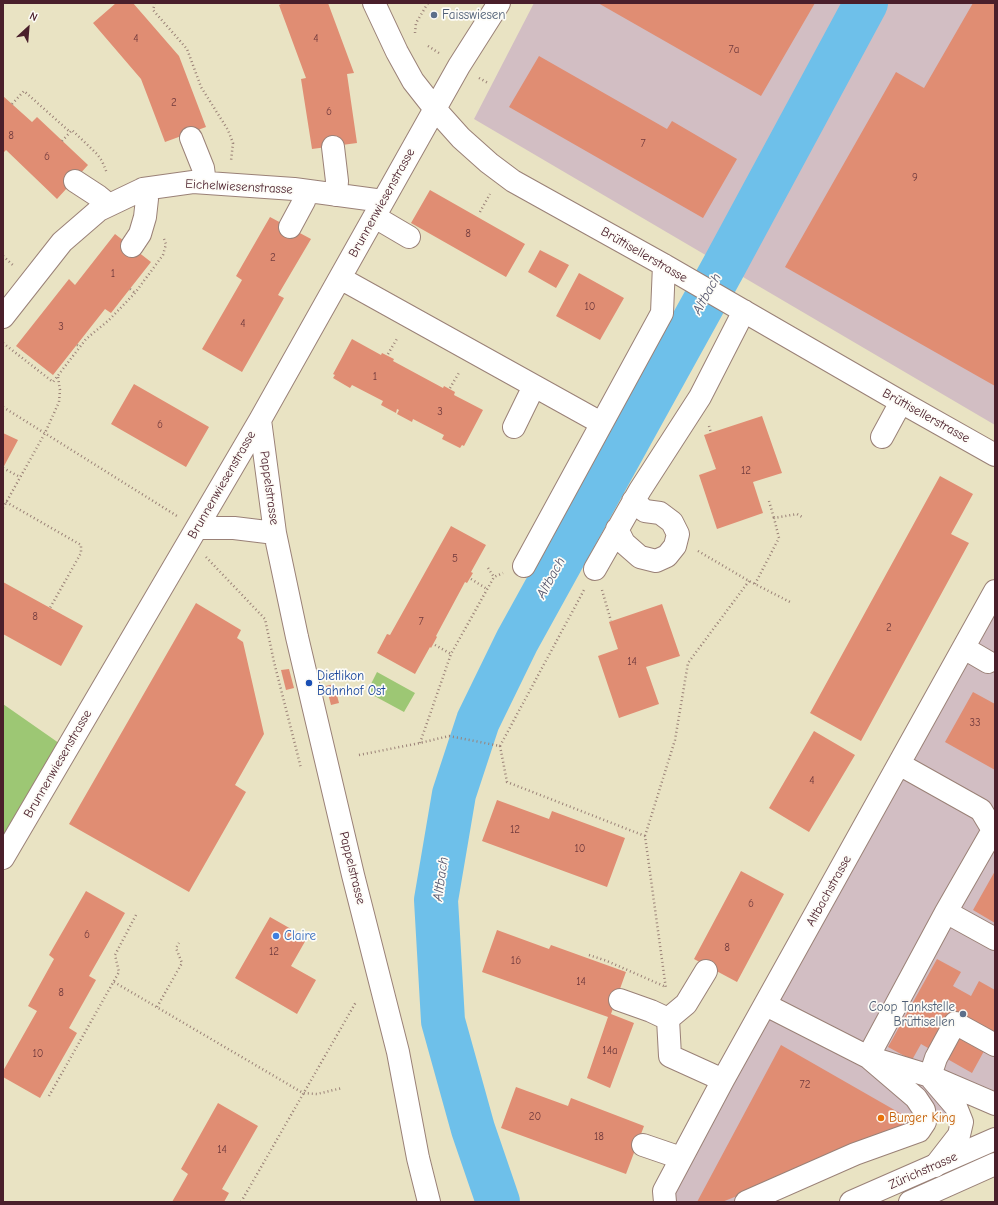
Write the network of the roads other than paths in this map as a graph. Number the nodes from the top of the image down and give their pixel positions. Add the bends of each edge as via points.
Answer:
1 (374, 3) edge
2 (499, 3) edge
3 (435, 109) junction
4 (190, 138) dead end
5 (333, 148) dead end
6 (75, 181) dead end
7 (206, 183) junction
8 (143, 189) junction
9 (307, 191) junction
10 (336, 195) junction
11 (109, 205) junction
12 (379, 209) junction
13 (290, 227) dead end
14 (409, 237) dead end
15 (132, 246) dead end
16 (664, 265) junction
17 (340, 278) junction
18 (736, 308) junction
19 (3, 317) edge
20 (534, 386) junction
21 (901, 402) junction
22 (260, 420) junction
23 (601, 423) junction
24 (514, 427) dead end
25 (882, 437) dead end
26 (995, 455) edge
27 (633, 501) junction
28 (189, 523) junction
29 (617, 528) junction
30 (275, 533) junction
31 (524, 566) road end
32 (595, 569) road end
33 (995, 591) edge
34 (964, 648) junction
35 (988, 662) dead end
36 (899, 764) junction
37 (994, 831) edge
38 (3, 858) edge
39 (946, 912) junction
40 (995, 939) edge
41 (706, 971) dead end
42 (620, 1000) dead end
43 (766, 1005) junction
44 (668, 1019) junction
45 (995, 1045) edge
46 (868, 1058) junction
47 (930, 1076) junction
48 (723, 1080) junction
49 (995, 1104) edge
50 (995, 1139) edge
51 (643, 1145) dead end
52 (681, 1158) junction
53 (995, 1164) edge
54 (935, 1166) junction
55 (664, 1196) edge
56 (429, 1202) edge
57 (746, 1202) edge
58 (851, 1202) edge
59 (910, 1202) edge

1 - 3 street, Brüttisellerstrasse via 397,52
2 - 3 street
3 - 12 street, Brunnenwiesenstrasse
3 - 16 street, Brüttisellerstrasse via 461,138 513,181
4 - 7 street via 203,168
5 - 10 street
6 - 11 street
7 - 8 street, Eichelwiesenstrasse via 194,182
7 - 9 street, Eichelwiesenstrasse
8 - 11 street, Eichelwiesenstrasse
8 - 15 street via 147,199 145,217 140,234
9 - 10 street, Eichelwiesenstrasse
9 - 13 street
10 - 12 street, Eichelwiesenstrasse
11 - 19 street, Eichelwiesenstrasse via 99,210 62,242
12 - 14 street
12 - 17 street, Brunnenwiesenstrasse
16 - 18 street, Brüttisellerstrasse
16 - 23 street via 662,313
17 - 20 street
17 - 22 street, Brunnenwiesenstrasse
18 - 21 street, Brüttisellerstrasse
18 - 27 street via 700,397
20 - 23 street
20 - 24 street
21 - 25 street
21 - 26 street, Brüttisellerstrasse
22 - 28 street, Brunnenwiesenstrasse
22 - 30 street, Pappelstrasse
23 - 31 street
27 - 29 street
27 - 29 street via 645,511 660,513 672,522 678,534 676,546 667,556 656,561 640,557 624,543
28 - 30 street, Pappelstrasse
28 - 38 street, Brunnenwiesenstrasse
29 - 32 street
30 - 56 street, Pappelstrasse via 330,778 398,1052
33 - 34 street, Altbachstrasse
34 - 35 street
34 - 36 street, Altbachstrasse
36 - 37 street via 981,810
36 - 43 street, Altbachstrasse
37 - 39 street
39 - 40 street
39 - 46 street
41 - 44 street via 686,1004
42 - 44 street
43 - 46 street
43 - 48 street, Altbachstrasse
44 - 48 street via 670,1056
45 - 47 street via 955,1023 936,1058
46 - 47 street
46 - 57 street via 916,1098 924,1110 925,1122 919,1131 855,1154
47 - 49 street
47 - 54 street via 956,1107 962,1122 959,1135
48 - 52 street, Altbachstrasse
50 - 54 street, Zürichstrasse
51 - 52 street
52 - 55 street, Altbachstrasse
53 - 59 street, Zürichstrasse
54 - 58 street, Zürichstrasse

